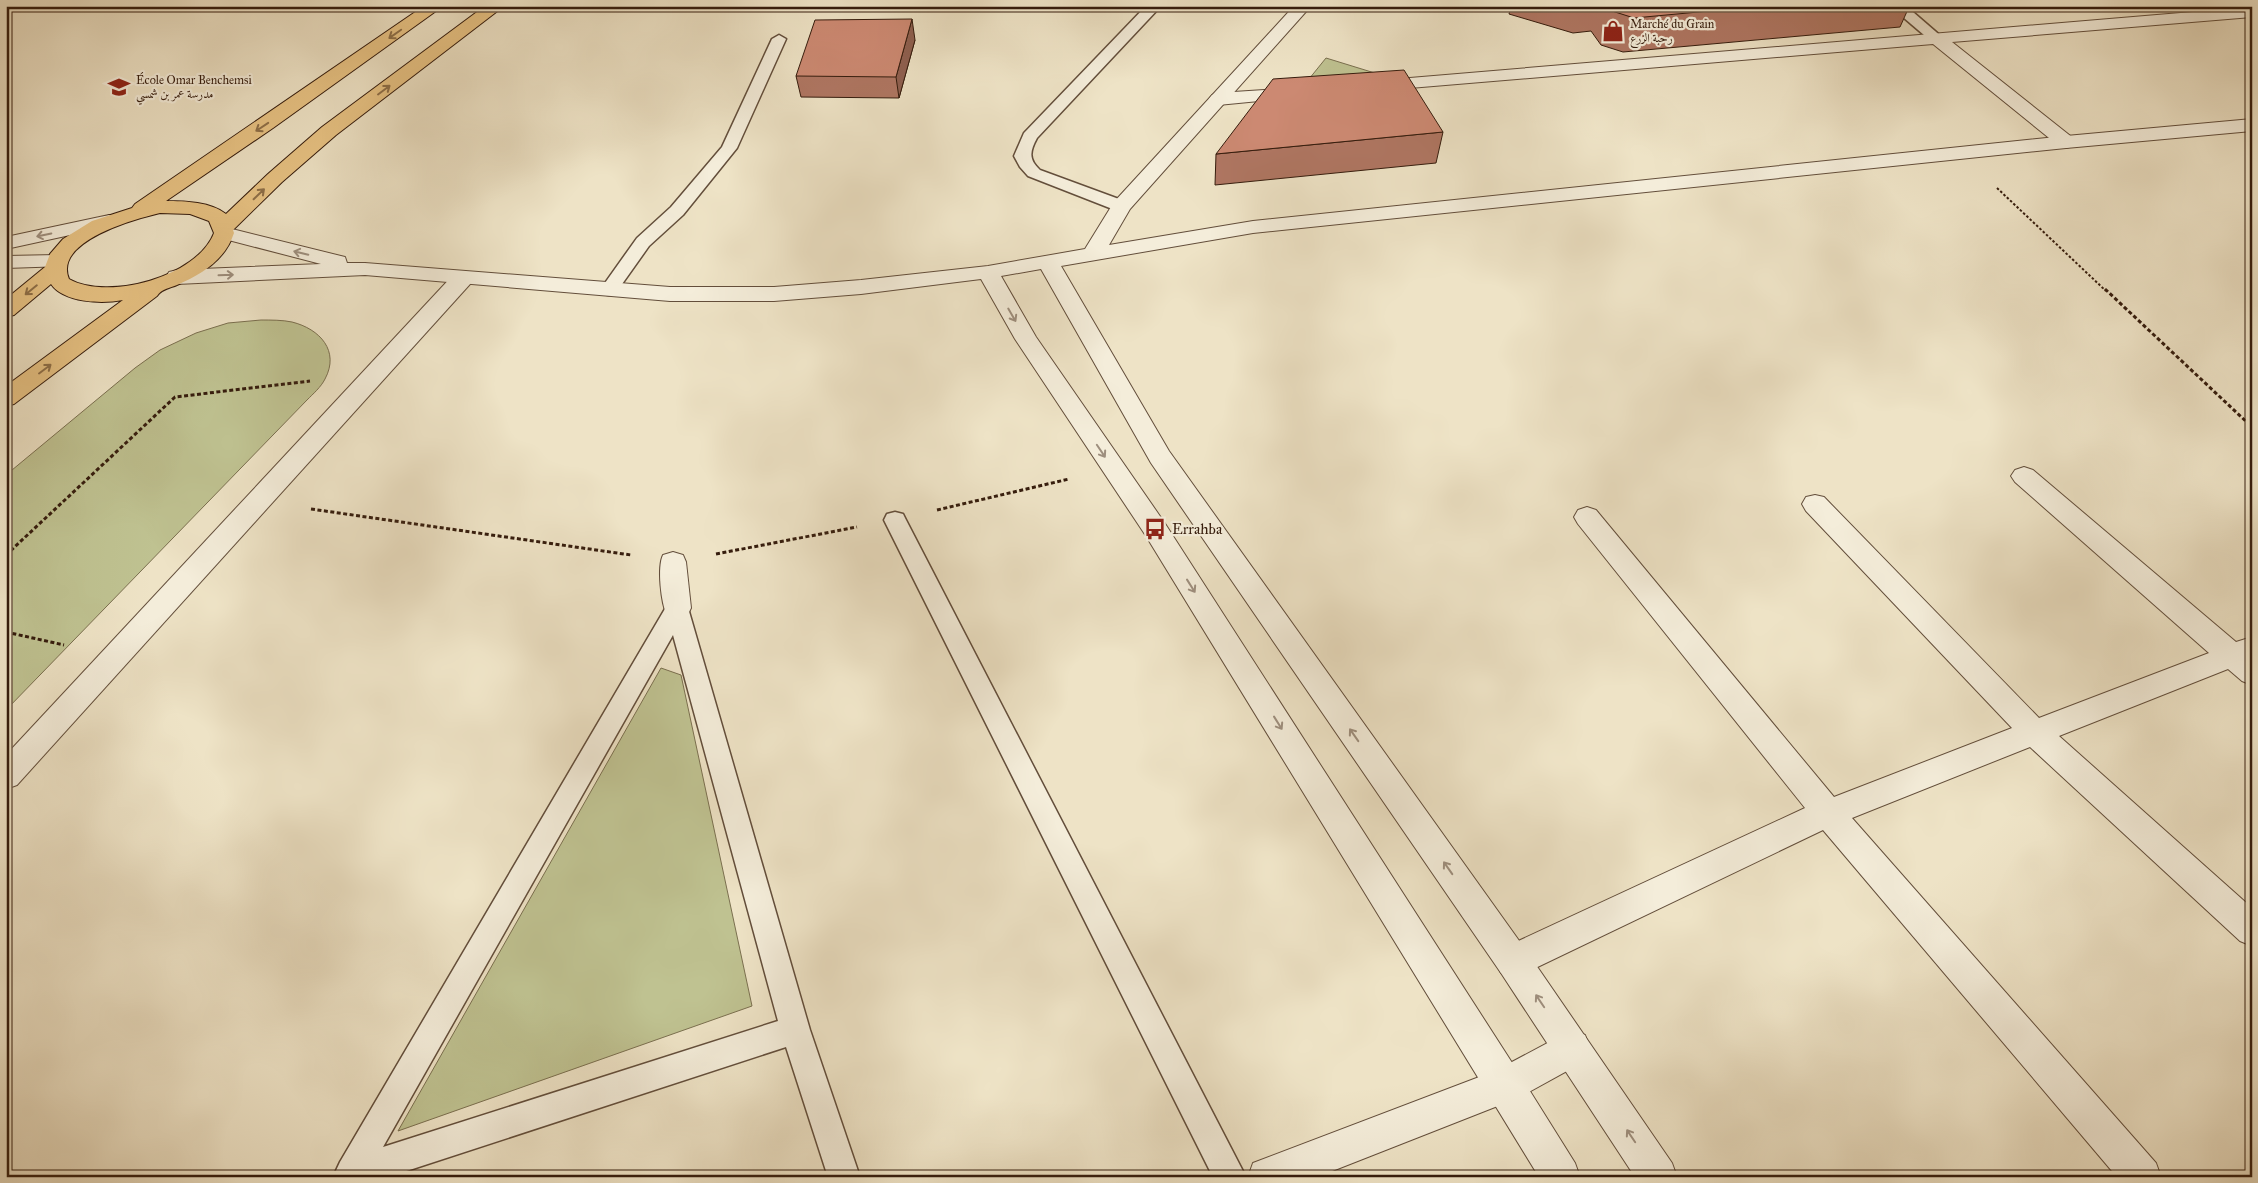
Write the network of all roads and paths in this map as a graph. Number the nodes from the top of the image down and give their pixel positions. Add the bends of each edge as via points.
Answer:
1 (435, 6) edge
2 (496, 6) edge
3 (1154, 6) edge
4 (1303, 6) edge
5 (1897, 6) edge
6 (2252, 12) edge
7 (1936, 38) junction
8 (779, 39) dead end
9 (1355, 88) edge
10 (1316, 91) edge
11 (1218, 99) junction
12 (2252, 125) edge
13 (2066, 142) junction
14 (1960, 154) junction
15 (1121, 206) junction
16 (134, 212) junction
17 (109, 221) junction
18 (224, 231) junction
19 (6, 243) edge
20 (1093, 254) junction
21 (6, 262) edge
22 (1048, 263) junction
23 (56, 265) junction
24 (365, 269) junction
25 (988, 272) junction
26 (177, 277) junction
27 (463, 278) junction
28 (156, 286) junction
29 (609, 290) junction
30 (6, 310) edge
31 (365, 385) junction
32 (6, 398) edge
33 (2252, 427) edge
34 (1113, 468) junction
35 (2024, 476) dead end
36 (258, 502) junction
37 (1815, 504) dead end
38 (1587, 517) dead end
39 (895, 520) junction
40 (6, 555) edge
41 (673, 562) junction
42 (6, 564) edge
43 (6, 586) edge
44 (677, 608) junction
45 (6, 632) edge
46 (116, 656) junction
47 (2245, 659) edge
48 (2035, 733) junction
49 (6, 776) edge
50 (1828, 814) junction
51 (2252, 930) edge
52 (1513, 961) junction
53 (795, 1030) junction
54 (1572, 1048) junction
55 (1505, 1084) junction
56 (350, 1175) edge
57 (844, 1177) edge
58 (1230, 1177) edge
59 (1267, 1177) edge
60 (1561, 1177) edge
61 (1658, 1177) edge
62 (2142, 1177) edge

1 -> 16 main road
18 -> 2 main road via 275,178 329,131
3 - 15 lane via 1030,136 1021,153 1023,164 1034,174
4 - 11 street
5 - 7 lane
6 - 7 street
7 - 9 street
7 - 13 street
8 - 29 lane via 729,148 677,210 643,242
10 - 11 street
11 - 15 street
12 - 13 street
13 - 14 street
14 - 20 street via 1253,227
14 - 33 path
15 - 20 street
16 - 17 main road
16 - 18 main road via 160,207 204,210 218,217
17 -> 19 street
17 - 23 main road via 76,240
24 -> 18 street
18 - 26 main road via 220,244 210,256
20 - 22 street
21 - 23 street
22 - 25 street
52 -> 22 street via 1160,456
23 - 28 main road via 60,282 74,291 98,295
23 -> 30 main road
26 -> 24 street
24 - 27 street
25 - 29 street via 774,294 670,294
25 -> 34 street via 1026,339
26 - 28 main road
27 - 29 street
27 - 31 street
32 -> 28 main road
31 - 36 street
31 - 40 path via 325,379 176,398
34 - 39 path
34 -> 55 street via 1155,529
35 - 47 street
36 - 41 path
36 - 46 street
37 - 48 street
38 - 50 street
39 - 41 path
39 - 58 lane
41 - 44 street
42 - 43 path via 11,576
44 - 53 lane
44 - 56 lane
45 - 46 path
46 - 49 street
47 - 48 street
48 - 50 street
48 - 51 street
50 - 52 street
50 - 62 street
54 -> 52 street
53 - 56 lane
53 - 57 lane
54 - 55 street
61 -> 54 street
55 - 59 street
55 - 60 street

